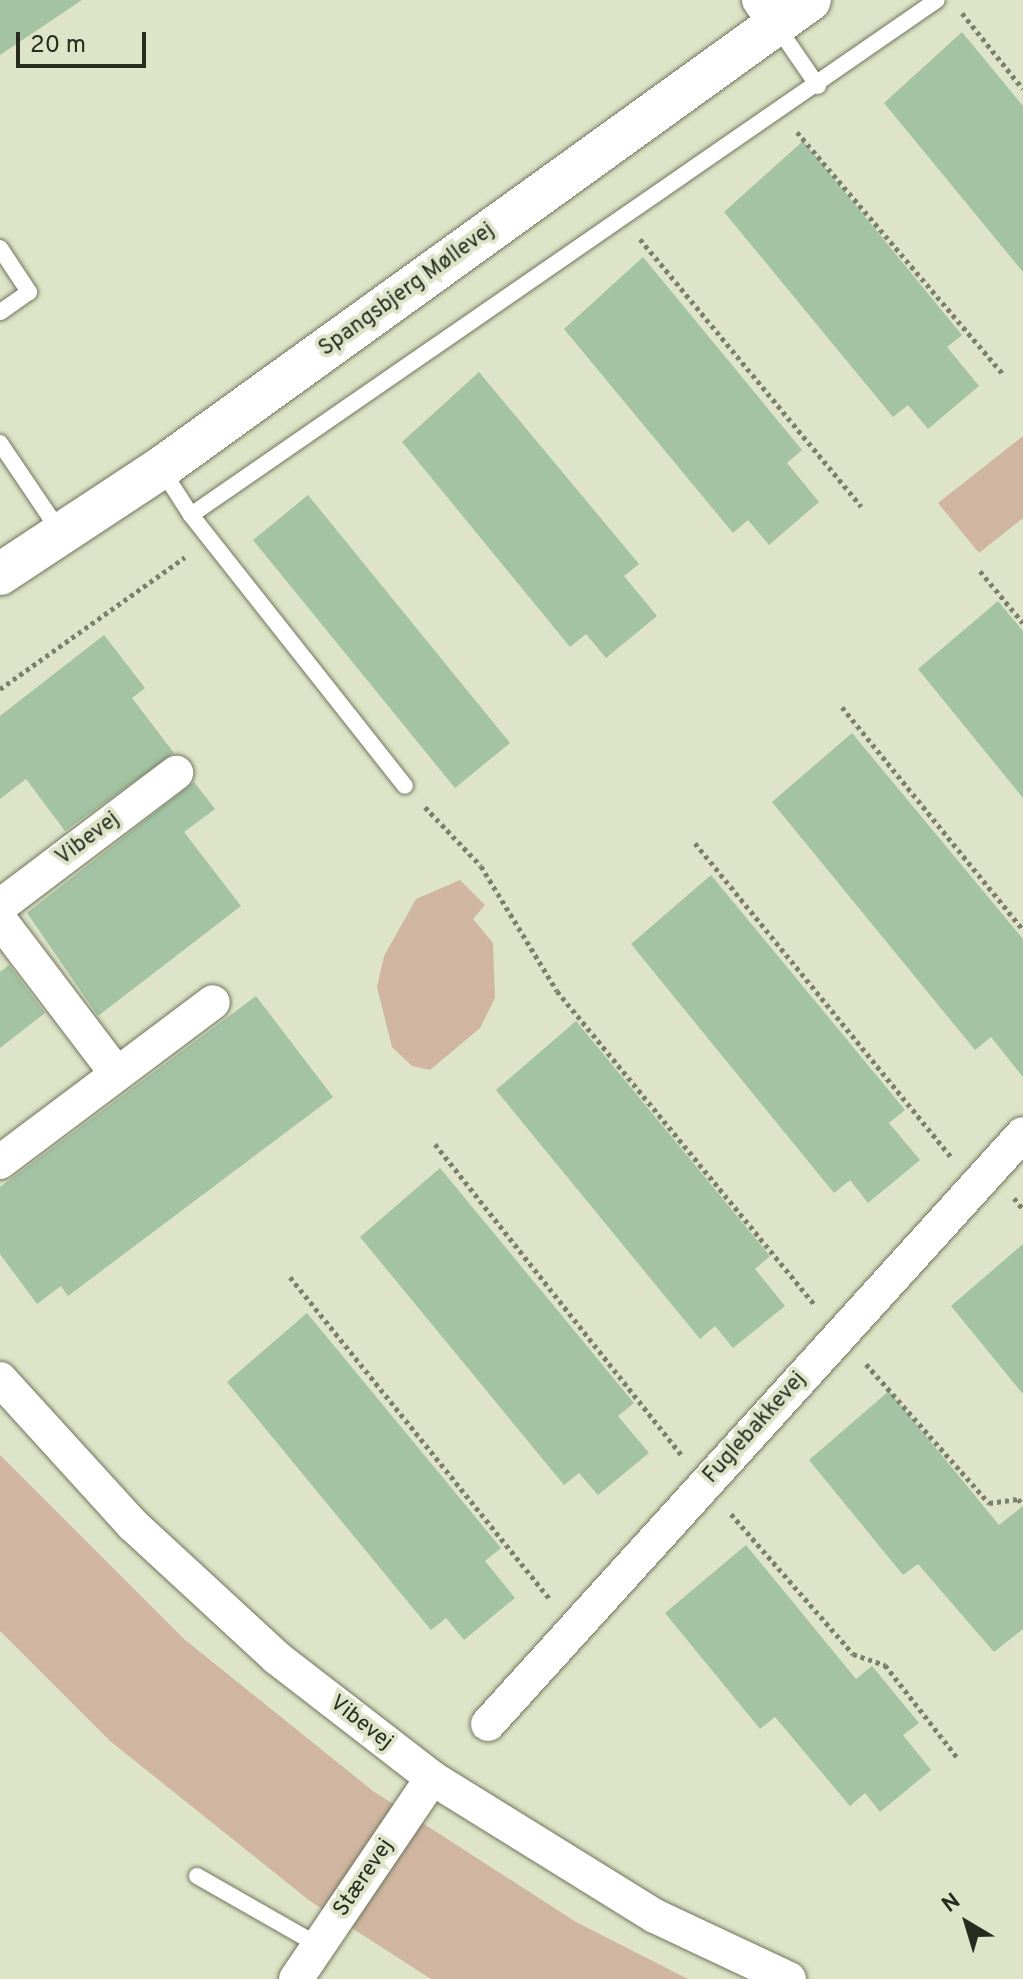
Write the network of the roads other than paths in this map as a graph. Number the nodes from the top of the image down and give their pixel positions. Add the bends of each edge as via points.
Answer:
1 (810, 0) edge
2 (937, 0) edge
3 (767, 12) edge
4 (818, 86) junction
5 (0, 248) edge
6 (0, 312) edge
7 (0, 443) edge
8 (161, 468) junction
9 (191, 515) junction
10 (61, 534) junction
11 (0, 574) edge
12 (176, 773) dead end
13 (405, 786) road end
14 (0, 906) edge
15 (0, 920) edge
16 (213, 1002) dead end
17 (117, 1074) junction
18 (1023, 1134) edge
19 (0, 1162) edge
20 (0, 1379) edge
21 (488, 1724) dead end
22 (432, 1778) junction
23 (197, 1876) dead end
24 (318, 1945) junction
25 (296, 1979) edge
26 (789, 1979) edge

1 - 3 street, Spangsbjerg Møllevej
2 - 4 lane
3 - 4 lane
3 - 8 street, Spangsbjerg Møllevej
4 - 9 lane
5 - 6 lane via 29,292
7 - 10 lane
8 - 9 lane
8 - 10 street, Spangsbjerg Møllevej
9 - 13 lane via 206,542
10 - 11 street, Spangsbjerg Møllevej
12 - 14 street, Vibevej
15 - 17 street
16 - 17 street
17 - 19 street
18 - 21 street, Fuglebakkevej
20 - 22 street, Vibevej via 166,1556 277,1658
22 - 24 street, Stærevej
22 - 26 street, Vibevej via 655,1916
23 - 24 lane
24 - 25 street, Stærevej

